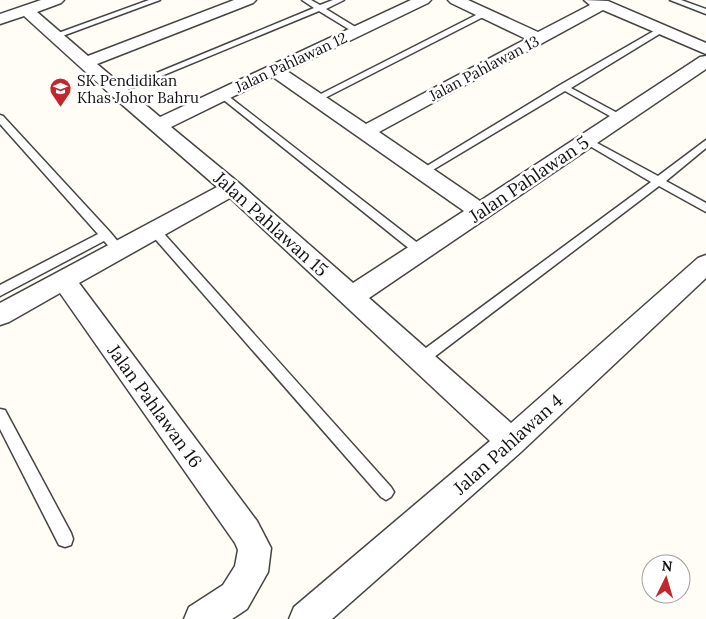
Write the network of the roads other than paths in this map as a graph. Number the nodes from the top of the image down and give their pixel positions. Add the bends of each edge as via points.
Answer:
1 (56, 0) edge
2 (156, 0) edge
3 (248, 0) edge
4 (306, 0) edge
5 (340, 0) edge
6 (423, 0) edge
7 (456, 0) edge
8 (674, 0) edge
9 (598, 2) edge
10 (320, 9) junction
11 (26, 10) junction
12 (706, 12) edge
13 (485, 14) junction
14 (2, 17) edge
15 (662, 30) junction
16 (358, 31) junction
17 (54, 36) junction
18 (539, 39) junction
19 (706, 49) edge
20 (706, 61) edge
21 (86, 63) junction
22 (274, 70) junction
23 (563, 87) junction
24 (117, 91) junction
25 (223, 95) junction
26 (316, 98) junction
27 (0, 118) edge
28 (620, 118) junction
29 (158, 125) junction
30 (366, 132) junction
31 (586, 140) junction
32 (706, 143) edge
33 (422, 172) junction
34 (659, 181) junction
35 (232, 188) junction
36 (706, 208) edge
37 (480, 211) junction
38 (154, 230) junction
39 (113, 242) junction
40 (420, 251) junction
41 (706, 264) edge
42 (64, 280) junction
43 (0, 291) edge
44 (351, 297) junction
45 (0, 315) edge
46 (420, 360) junction
47 (0, 415) edge
48 (511, 442) junction
49 (386, 492) dead end
50 (65, 539) dead end
51 (201, 619) edge
52 (306, 619) edge

1 - 11 street
2 - 17 lane
3 - 21 street
4 - 10 lane
5 - 10 lane
6 - 16 street, Jalan Pahlawan 12
7 - 13 street
8 - 12 lane
9 - 15 street
9 - 18 street, Jalan Pahlawan 13
10 - 16 lane
10 - 24 lane
11 - 14 street
11 - 17 street, Jalan Pahlawan 15
13 - 18 street
13 - 26 lane
15 - 19 street
15 - 23 lane
16 - 22 street, Jalan Pahlawan 12
17 - 21 street, Jalan Pahlawan 15
18 - 30 street, Jalan Pahlawan 13
20 - 28 street, Jalan Pahlawan 5
21 - 24 street, Jalan Pahlawan 15
22 - 25 street, Jalan Pahlawan 12
22 - 26 street
23 - 28 lane
23 - 33 lane
24 - 29 street, Jalan Pahlawan 15
25 - 29 street, Jalan Pahlawan 12
25 - 40 lane
26 - 30 street
27 - 39 lane
28 - 31 street, Jalan Pahlawan 5
29 - 35 street, Jalan Pahlawan 15
30 - 33 street
31 - 34 lane
31 - 37 street, Jalan Pahlawan 5
32 - 34 lane
33 - 37 street
34 - 36 lane
34 - 46 lane
35 - 38 street
35 - 44 street, Jalan Pahlawan 15
37 - 40 street, Jalan Pahlawan 5
38 - 39 street
38 - 49 lane
39 - 42 street
39 - 43 lane
40 - 44 street, Jalan Pahlawan 5
41 - 48 street, Jalan Pahlawan 4
42 - 45 street
42 - 51 street, Jalan Pahlawan 16 via 255,548 251,572 235,597
44 - 46 street, Jalan Pahlawan 15
46 - 48 street, Jalan Pahlawan 15
47 - 50 lane
48 - 52 street, Jalan Pahlawan 4

